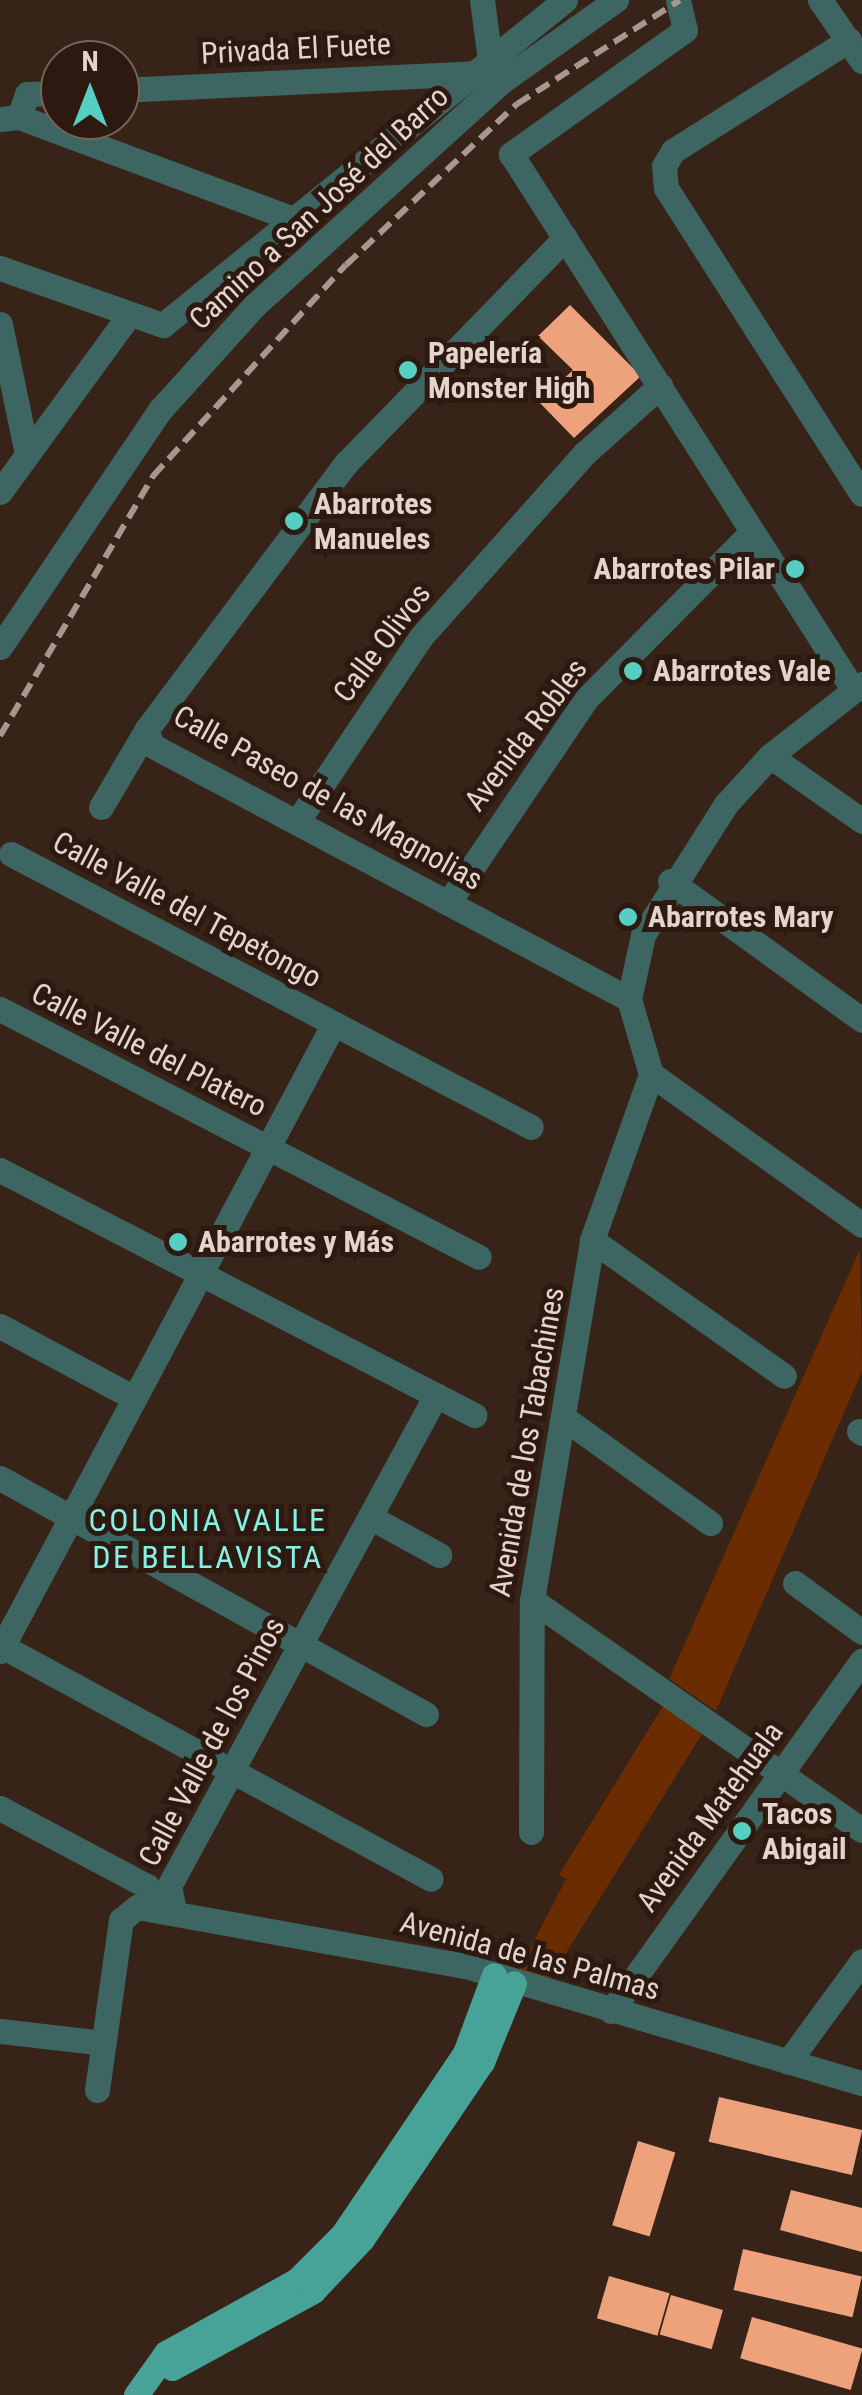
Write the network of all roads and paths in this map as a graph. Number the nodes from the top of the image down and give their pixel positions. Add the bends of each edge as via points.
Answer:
1 (482, 0) edge
2 (565, 0) edge
3 (616, 0) edge
4 (678, 0) edge
5 (820, 0) edge
6 (855, 51) edge
7 (483, 66) junction
8 (140, 89) edge
9 (40, 100) edge
10 (15, 110) edge
11 (294, 219) junction
12 (565, 238) junction
13 (258, 248) junction
14 (0, 268) edge
15 (286, 278) junction
16 (130, 314) junction
17 (0, 324) edge
18 (660, 386) junction
19 (26, 450) junction
20 (0, 492) edge
21 (862, 494) edge
22 (752, 532) junction
23 (0, 647) edge
24 (856, 685) edge
25 (147, 729) junction
26 (770, 756) junction
27 (101, 808) dead end
28 (862, 821) edge
29 (296, 822) junction
30 (11, 854) dead end
31 (670, 881) junction
32 (448, 903) junction
33 (629, 999) junction
34 (0, 1009) edge
35 (862, 1020) edge
36 (334, 1024) junction
37 (651, 1074) junction
38 (531, 1127) dead end
39 (268, 1148) junction
40 (0, 1170) edge
41 (862, 1224) edge
42 (592, 1240) junction
43 (479, 1257) dead end
44 (200, 1273) junction
45 (0, 1326) edge
46 (784, 1376) dead end
47 (436, 1395) junction
48 (134, 1398) junction
49 (474, 1415) dead end
50 (568, 1422) junction
51 (0, 1478) edge
52 (370, 1517) junction
53 (71, 1518) junction
54 (710, 1523) dead end
55 (439, 1555) dead end
56 (795, 1583) dead end
57 (532, 1600) junction
58 (862, 1632) edge
59 (300, 1644) junction
60 (1, 1648) edge
61 (862, 1660) edge
62 (426, 1714) dead end
63 (232, 1770) junction
64 (781, 1774) junction
65 (0, 1808) edge
66 (862, 1830) edge
67 (531, 1832) dead end
68 (431, 1878) dead end
69 (159, 1902) junction
70 (862, 1960) edge
71 (504, 1979) junction
72 (611, 2011) junction
73 (0, 2031) edge
74 (104, 2043) junction
75 (788, 2062) junction
76 (862, 2083) edge
77 (97, 2090) dead end
78 (136, 2395) edge
79 (152, 2395) edge

1 - 7 street
2 - 7 street
3 - 15 street, Camino a San José del Barro via 502,81
4 - 12 street via 685,30 511,154
5 - 6 street
6 - 21 street via 673,151 664,166 666,188
7 - 8 street, Privada El Fuete
7 - 11 street
9 - 10 street
10 - 11 street
11 - 13 street
12 - 18 street
12 - 25 street, Calle Paseo de las Magnolias via 346,463
13 - 15 street
13 - 16 street via 163,325
14 - 16 street
15 - 23 street, Camino a San José del Barro via 160,410
16 - 19 street
17 - 19 street
18 - 22 street
18 - 29 street, Calle Olivos via 586,453 420,638
19 - 20 street
22 - 24 street
22 - 32 street, Avenida Robles via 586,699
24 - 26 street
25 - 27 street
25 - 29 street, Calle Paseo de las Magnolias via 151,744
26 - 28 street
26 - 31 street
29 - 32 street, Calle Paseo de las Magnolias
30 - 36 street, Calle Valle del Tepetongo
31 - 33 street via 643,935
31 - 35 street
32 - 33 street, Calle Paseo de las Magnolias
33 - 37 street
34 - 39 street, Calle Valle del Platero
36 - 38 street, Calle Valle del Tepetongo
36 - 39 street
37 - 41 street
37 - 42 street, Avenida de los Tabachines
39 - 43 street, Calle Valle del Platero
39 - 44 street
40 - 44 street
42 - 46 street
42 - 50 street, Avenida de los Tabachines
44 - 47 street
44 - 48 street
45 - 48 street
47 - 49 street
47 - 52 street, Calle Valle de los Pinos
48 - 53 street
50 - 54 street
50 - 57 street, Avenida de los Tabachines
51 - 53 street
52 - 55 street
52 - 59 street, Calle Valle de los Pinos
53 - 59 street
53 - 60 street
56 - 58 street
57 - 64 street
57 - 67 street, Avenida de los Tabachines
59 - 62 street
59 - 63 street, Calle Valle de los Pinos
60 - 63 street
61 - 64 street, Avenida Matehuala
63 - 68 street
63 - 69 street, Calle Valle de los Pinos
64 - 66 street
64 - 72 street, Avenida Matehuala
65 - 69 street, Avenida de las Palmas
69 - 71 street, Avenida de las Palmas
69 - 74 street via 122,1920
70 - 75 street
71 - 72 street, Avenida de las Palmas
71 - 78 main road via 465,2053 343,2234 281,2291 166,2352
71 - 79 main road via 482,2062 362,2239 313,2291 171,2368
72 - 75 street, Avenida de las Palmas
73 - 74 street
74 - 77 street
75 - 76 street, Avenida de las Palmas

